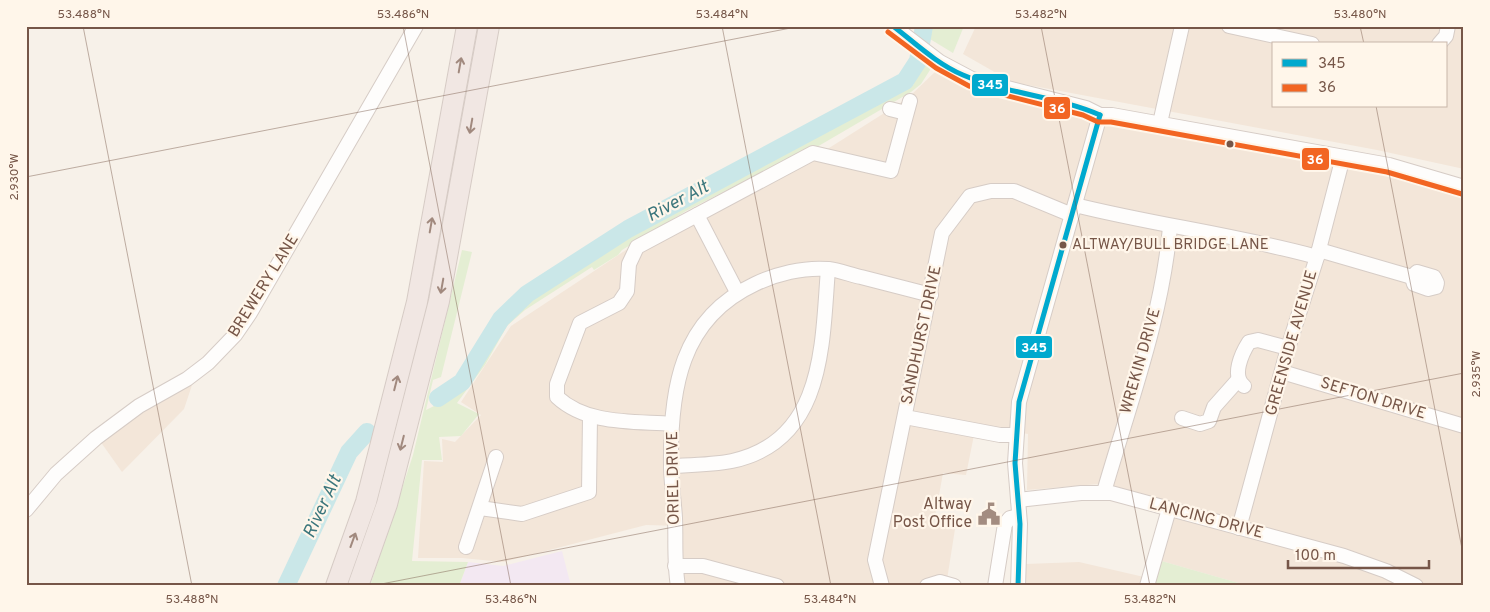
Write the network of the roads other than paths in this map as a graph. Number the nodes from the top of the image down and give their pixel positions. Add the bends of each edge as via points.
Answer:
1 (416, 26) edge
2 (467, 26) edge
3 (489, 26) edge
4 (893, 26) edge
5 (1182, 26) edge
6 (1229, 26) edge
7 (1448, 26) edge
8 (1271, 30) edge
9 (1306, 42) edge
10 (1441, 42) edge
11 (890, 109) dead end
12 (1100, 115) junction
13 (1160, 124) junction
14 (1343, 157) junction
15 (1464, 187) edge
16 (1073, 210) junction
17 (697, 215) junction
18 (1170, 227) junction
19 (1318, 253) junction
20 (828, 269) junction
21 (1412, 277) dead end
22 (738, 292) junction
23 (931, 295) junction
24 (1288, 348) junction
25 (1282, 372) junction
26 (590, 417) junction
27 (905, 417) junction
28 (1182, 418) dead end
29 (672, 424) junction
30 (1464, 426) edge
31 (1016, 435) junction
32 (496, 458) dead end
33 (671, 466) junction
34 (1104, 492) junction
35 (1018, 500) junction
36 (480, 508) junction
37 (1169, 509) junction
38 (26, 510) edge
39 (1020, 516) junction
40 (1239, 528) junction
41 (466, 548) dead end
42 (675, 566) junction
43 (935, 585) edge
44 (336, 586) edge
45 (358, 586) edge
46 (678, 586) edge
47 (777, 586) edge
48 (882, 586) edge
49 (954, 586) edge
50 (995, 586) edge
51 (1018, 586) edge
52 (1147, 586) edge
53 (1416, 586) edge

1 - 38 street, BREWERY LANE via 260,296 234,335 197,372 139,406 73,458
44 -> 2 highway via 366,502 417,302
3 -> 45 highway via 439,301 387,504
4 - 12 street via 951,69 972,79 1086,108
5 - 13 street
6 - 8 street
7 - 10 street
8 - 9 street
11 - 17 street via 908,107 891,171 813,153
12 - 13 street
12 - 16 street
13 - 14 street
14 - 15 street via 1407,169
14 - 19 street, GREENSIDE AVENUE
16 - 18 street, SANDHURST DRIVE
16 - 23 street, SANDHURST DRIVE via 1014,191 991,191 970,196 942,233
16 - 31 street via 1027,370 1019,402
17 - 22 street
17 - 26 street via 637,247 629,264 627,291 619,303 580,323 557,384 557,397 570,409
18 - 19 street, SANDHURST DRIVE
18 - 34 street, WREKIN DRIVE via 1157,310
19 - 21 street, SANDHURST DRIVE
19 - 24 street, GREENSIDE AVENUE
20 - 22 street, ORIEL DRIVE via 773,276
20 - 23 street, ORIEL DRIVE
20 - 33 street via 818,368 809,400 792,428 768,447 734,461
22 - 29 street, ORIEL DRIVE via 713,312 692,338 682,362
23 - 27 street, SANDHURST DRIVE
24 - 25 street, GREENSIDE AVENUE
24 - 28 street via 1258,340 1249,342 1237,372 1241,383 1214,407 1209,421 1200,424
25 - 30 street, SEFTON DRIVE
25 - 40 street, GREENSIDE AVENUE
26 - 29 street
26 - 36 street via 589,492 522,514
27 - 31 street
27 - 48 street, SANDHURST DRIVE via 875,560
29 - 33 street, ORIEL DRIVE
31 - 35 street
32 - 36 street
33 - 42 street, ORIEL DRIVE
34 - 35 street, LANCING DRIVE
34 - 37 street, LANCING DRIVE
35 - 39 street
36 - 41 street
37 - 40 street, LANCING DRIVE
37 - 52 street
39 - 50 street via 1010,518 1005,524
39 - 51 street
40 - 53 street, LANCING DRIVE via 1344,556
42 - 46 street, ORIEL DRIVE
42 - 47 street via 703,566
43 - 49 street

